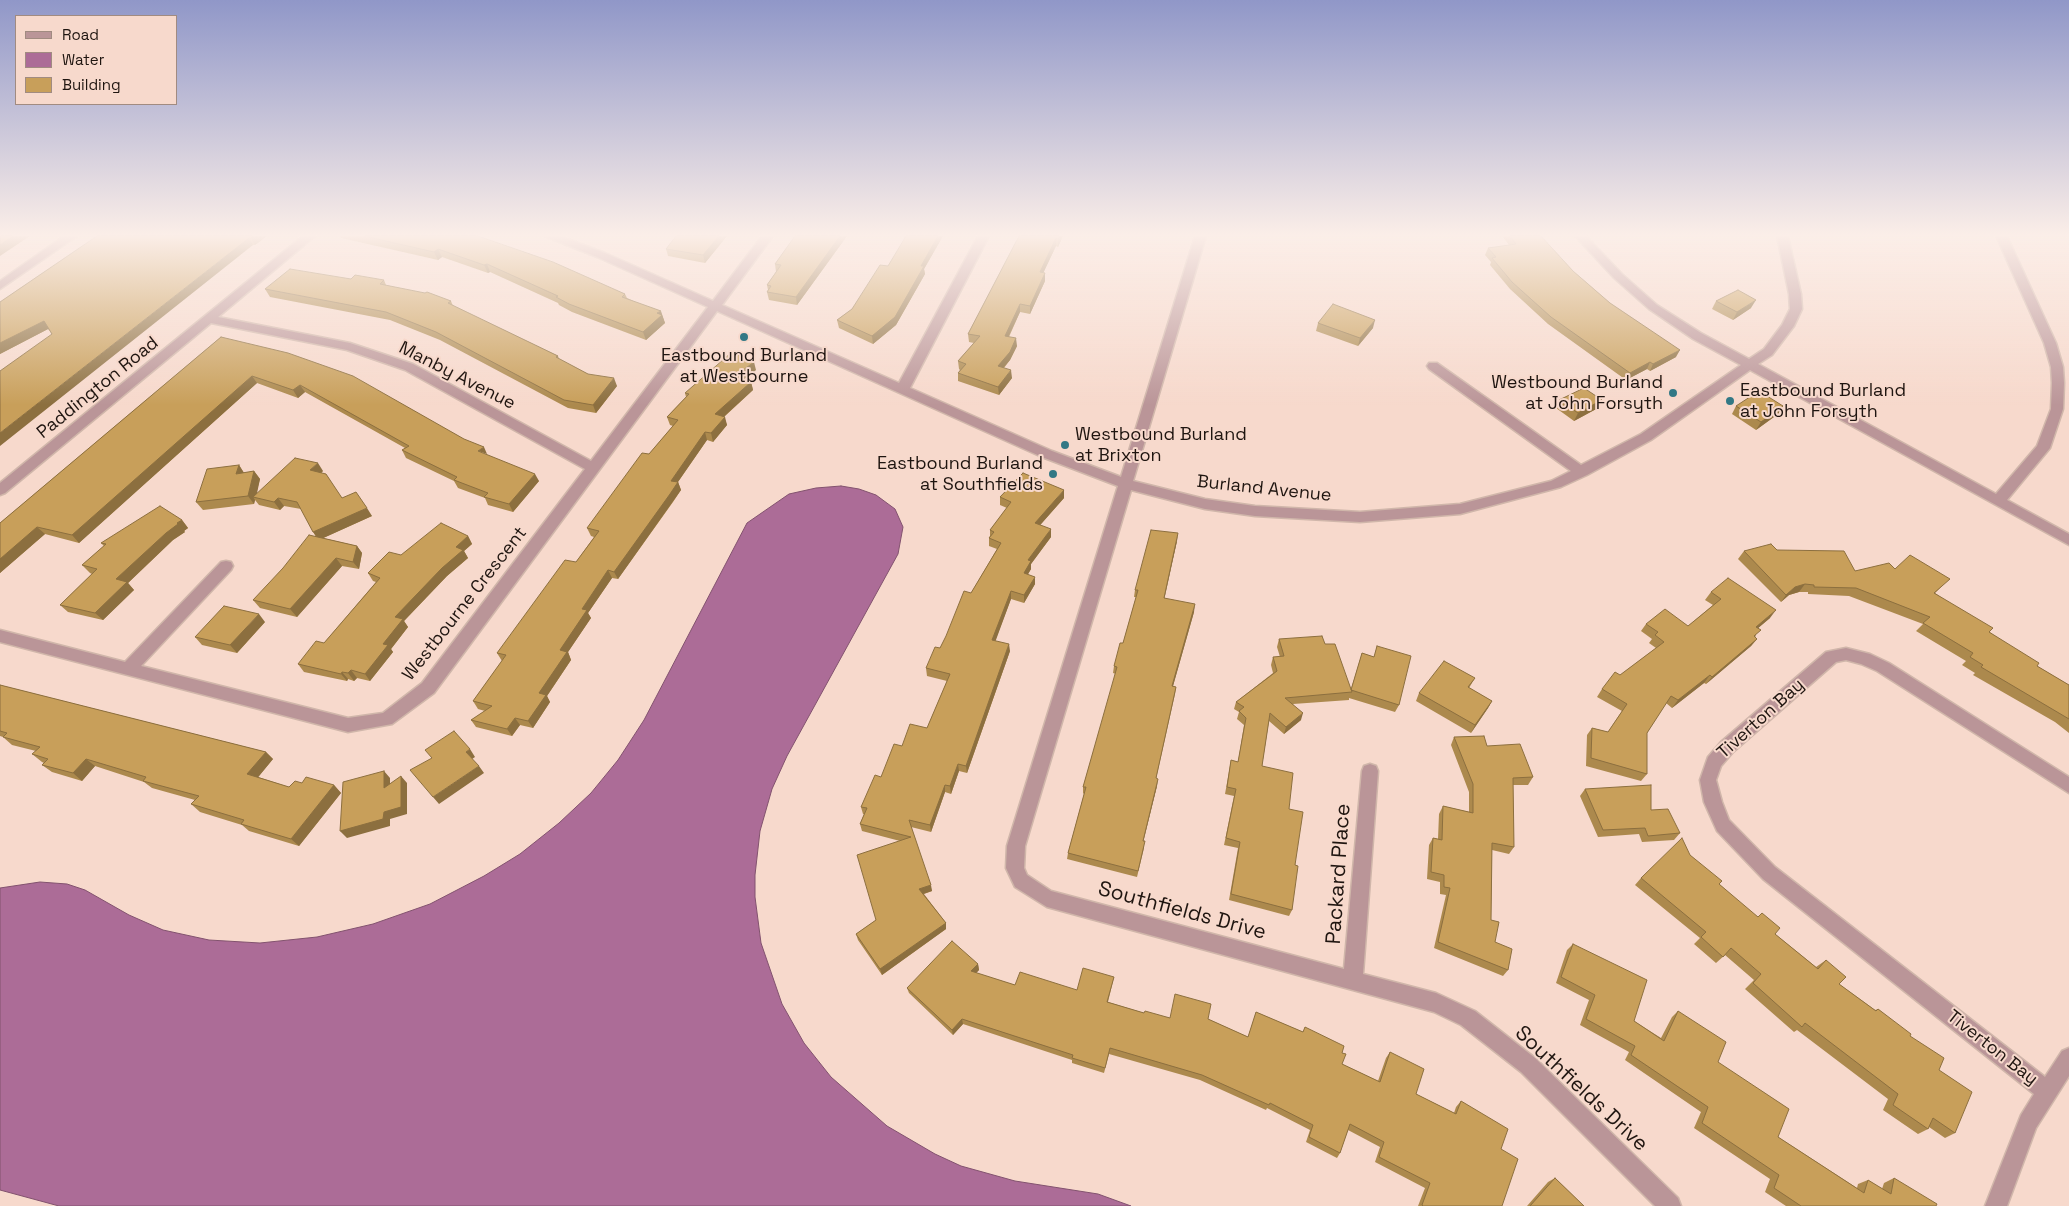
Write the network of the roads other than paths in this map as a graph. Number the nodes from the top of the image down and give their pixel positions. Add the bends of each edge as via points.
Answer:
1 (242, 292) edge
2 (684, 292) edge
3 (725, 292) edge
4 (954, 292) edge
5 (1184, 292) edge
6 (1636, 292) edge
7 (1795, 292) edge
8 (2027, 292) edge
9 (715, 306) junction
10 (209, 319) junction
11 (1750, 365) junction
12 (1433, 366) dead end
13 (902, 390) junction
14 (593, 468) junction
15 (1582, 472) junction
16 (1125, 483) junction
17 (0, 490) edge
18 (1998, 501) junction
19 (2069, 540) edge
20 (226, 566) dead end
21 (0, 636) edge
22 (128, 668) junction
23 (1370, 771) dead end
24 (2069, 786) edge
25 (1353, 981) junction
26 (2069, 1058) edge
27 (2047, 1092) junction
28 (1670, 1206) edge
29 (1996, 1206) edge

1 - 10 street, Paddington Road
2 - 9 street, Burland Avenue
3 - 9 street, Westbourne Crescent
4 - 13 street
5 - 16 street, Southfields Drive
6 - 11 street via 1697,336
7 - 11 street, Burland Avenue via 1796,310 1777,342
8 - 18 street via 2050,343 2057,367 2057,409 2043,448
9 - 13 street, Burland Avenue
9 - 14 street, Westbourne Crescent
10 - 14 street, Manby Avenue via 350,347 409,367
10 - 17 street, Paddington Road
11 - 15 street, Burland Avenue via 1646,437
11 - 18 street
12 - 15 street
13 - 16 street, Burland Avenue via 1047,454
14 - 22 street, Westbourne Crescent via 428,688 386,718 348,725
15 - 16 street, Burland Avenue via 1556,484 1460,509 1360,517 1255,511 1205,504
16 - 25 street, Southfields Drive via 1016,846 1015,868 1021,881 1047,898
18 - 19 street
20 - 22 street
21 - 22 street, Westbourne Crescent
23 - 25 street, Packard Place
24 - 27 street, Tiverton Bay via 1883,667 1846,654 1832,656 1727,747 1714,762 1708,780 1713,802 1724,825 1770,874
25 - 28 street, Southfields Drive via 1436,1003 1468,1018 1528,1065
26 - 27 street
27 - 29 street via 2028,1122

